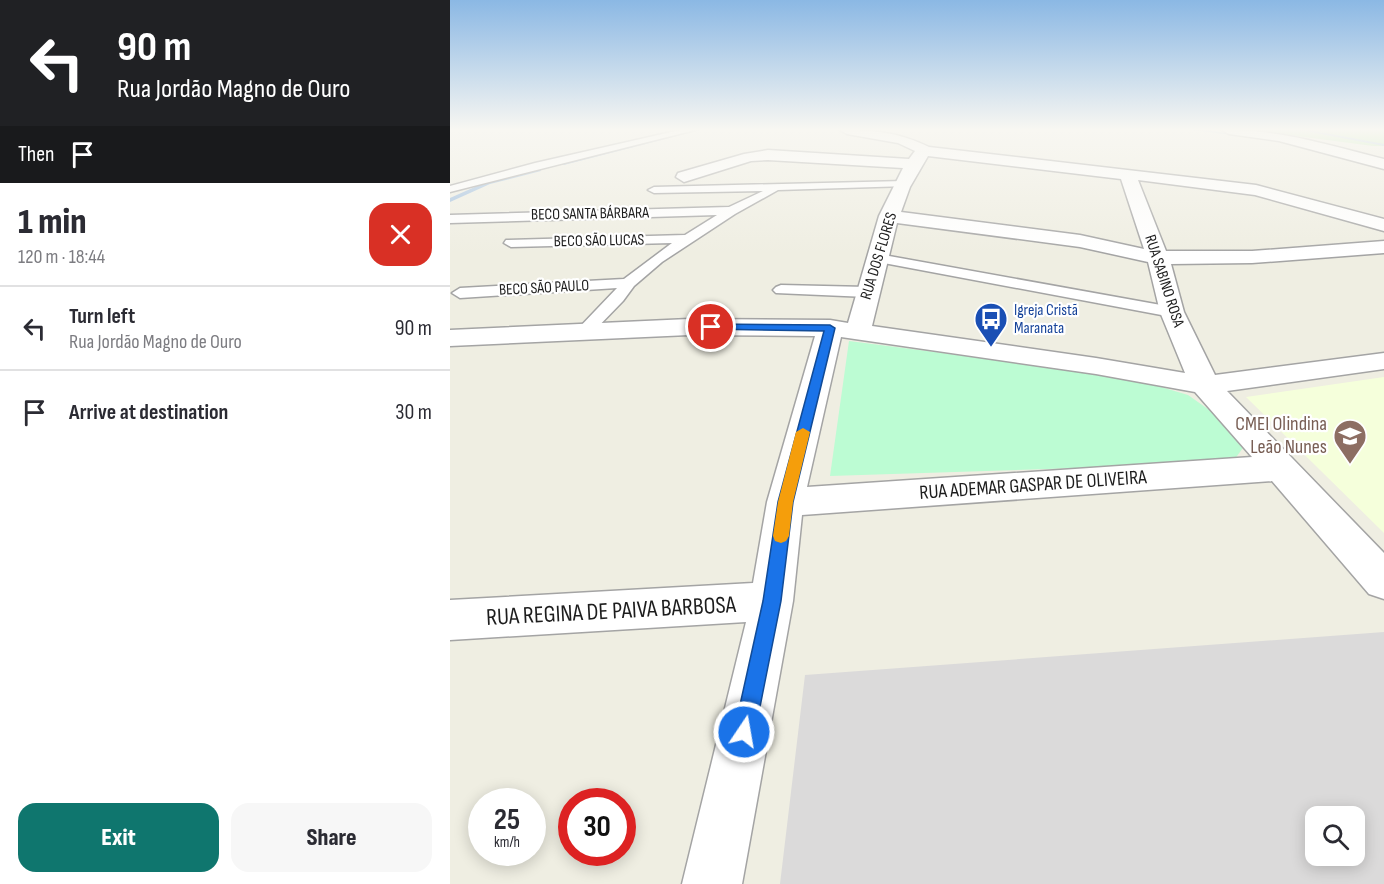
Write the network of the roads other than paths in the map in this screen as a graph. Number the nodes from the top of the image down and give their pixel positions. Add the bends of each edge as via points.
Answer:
1 (522, 171) edge
2 (703, 171) edge
3 (911, 171) edge
4 (1096, 171) edge
5 (1128, 174) junction
6 (684, 177) dead end
7 (904, 184) junction
8 (782, 187) junction
9 (450, 189) edge
10 (654, 190) dead end
11 (731, 211) junction
12 (890, 216) junction
13 (450, 219) edge
14 (1384, 225) edge
15 (686, 239) junction
16 (511, 243) dead end
17 (1384, 247) edge
18 (878, 258) junction
19 (1158, 258) junction
20 (628, 283) junction
21 (781, 290) dead end
22 (867, 292) junction
23 (460, 293) dead end
24 (1172, 312) junction
25 (844, 330) junction
26 (583, 332) junction
27 (450, 338) edge
28 (1384, 360) edge
29 (1205, 385) junction
30 (1280, 468) junction
31 (785, 502) junction
32 (1384, 581) edge
33 (772, 601) junction
34 (450, 620) edge
35 (712, 884) edge

1 - 9 lane
2 - 6 street
3 - 7 street, RUA DOS FLORES
4 - 5 street
5 - 14 street via 1256,190
5 - 19 street, RUA SABINO ROSA
7 - 8 lane
7 - 12 street, RUA DOS FLORES
8 - 10 lane
8 - 11 lane
11 - 13 lane, BECO SANTA BÁRBARA
11 - 15 lane
12 - 18 street, RUA DOS FLORES
12 - 19 street via 1080,241
15 - 16 lane, BECO SÃO LUCAS
15 - 20 lane
17 - 19 street via 1252,257
18 - 22 street, RUA DOS FLORES
18 - 24 lane
19 - 24 street, RUA SABINO ROSA
20 - 23 lane, BECO SÃO PAULO
20 - 26 lane
21 - 22 lane
22 - 25 street, RUA DOS FLORES
24 - 29 street, RUA SABINO ROSA
25 - 26 street via 742,326
25 - 29 street
25 - 31 street, RUA DOS FLORES
26 - 27 street
28 - 29 street
29 - 30 street, RUA SABINO ROSA
30 - 31 street, RUA ADEMAR GASPAR DE OLIVEIRA
30 - 32 street, RUA SABINO ROSA
31 - 33 street, RUA DOS FLORES
33 - 34 street, RUA REGINA DE PAIVA BARBOSA
33 - 35 street, RUA DOS FLORES

